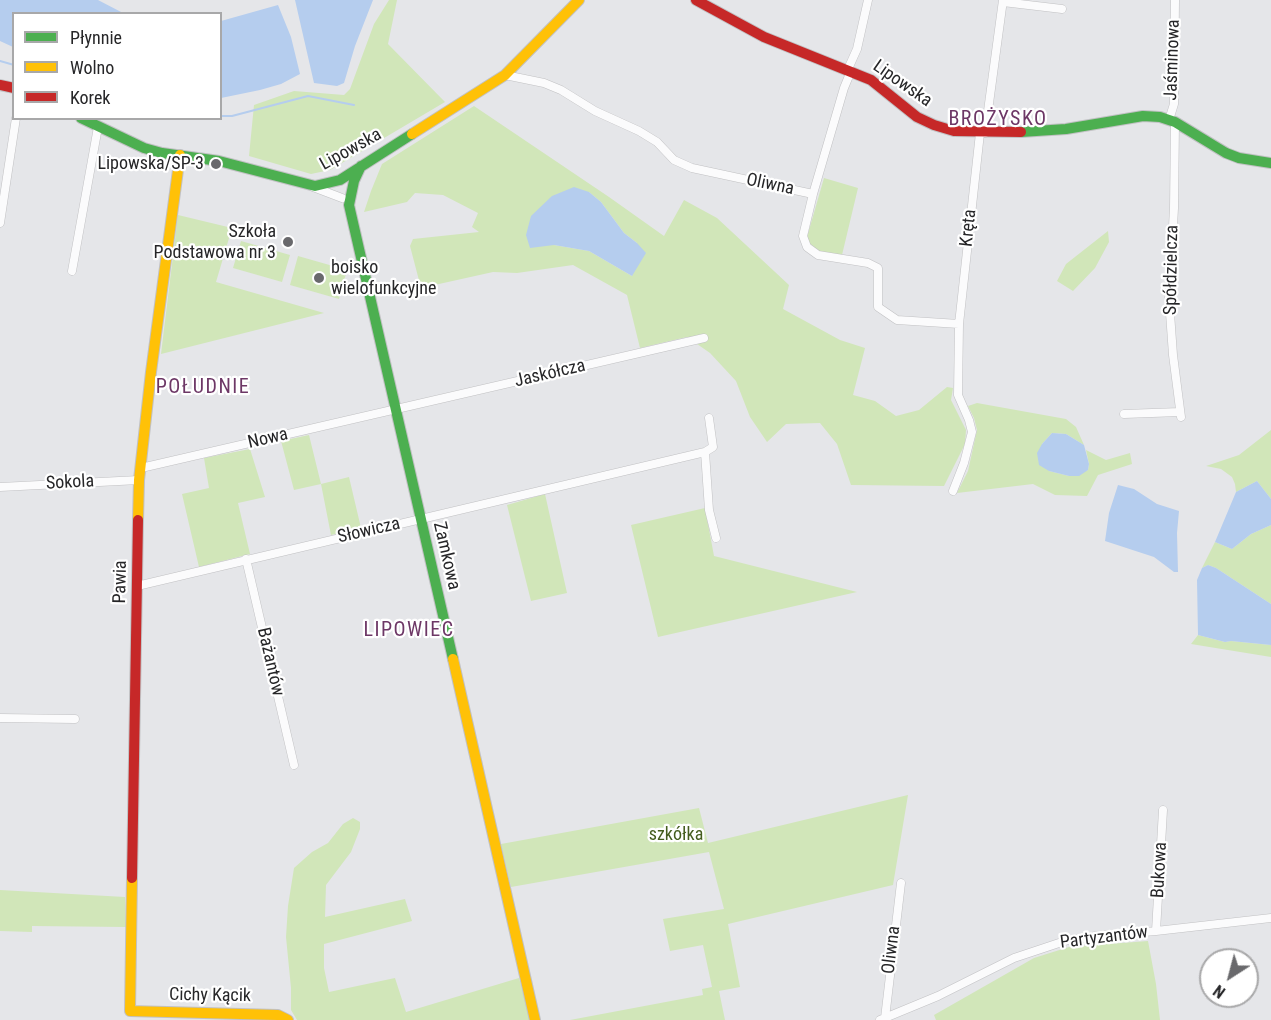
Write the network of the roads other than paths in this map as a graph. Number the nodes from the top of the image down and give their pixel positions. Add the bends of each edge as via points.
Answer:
1 (579, 0) edge
2 (696, 0) edge
3 (868, 0) edge
4 (1175, 0) edge
5 (1003, 1) edge
6 (1062, 9) dead end
7 (849, 70) junction
8 (505, 75) junction
9 (16, 120) edge
10 (85, 120) edge
11 (1172, 121) junction
12 (98, 127) junction
13 (983, 133) junction
14 (180, 155) junction
15 (1271, 163) edge
16 (361, 166) junction
17 (339, 180) junction
18 (306, 184) junction
19 (813, 194) junction
20 (347, 199) junction
21 (0, 223) edge
22 (72, 271) dead end
23 (959, 324) junction
24 (704, 338) dead end
25 (396, 410) junction
26 (1124, 414) dead end
27 (709, 418) dead end
28 (705, 452) junction
29 (140, 474) junction
30 (0, 487) edge
31 (953, 491) dead end
32 (420, 519) junction
33 (716, 538) dead end
34 (246, 559) junction
35 (137, 586) junction
36 (0, 718) edge
37 (75, 719) dead end
38 (294, 765) dead end
39 (1163, 810) dead end
40 (901, 883) dead end
41 (1271, 918) edge
42 (1156, 931) junction
43 (130, 1011) joint
44 (883, 1019) edge
45 (288, 1020) edge
46 (535, 1020) edge

1 - 8 street, Lipowska
2 - 7 street, Lipowska via 764,37
3 - 7 street
4 - 11 street, Jaśminowa
5 - 6 street
5 - 13 street, Kręta
7 - 13 street, Lipowska via 871,80 917,117 934,125
7 - 19 street
8 - 16 street, Lipowska
8 - 19 street, Oliwna via 561,90 639,131 657,142 674,160 692,168
9 - 21 street
10 - 12 street, Lipowska
11 - 13 street, Lipowska via 1143,116 1066,129
11 - 15 street, Lipowska via 1226,153
11 - 26 street, Spółdzielcza via 1174,208 1169,299 1180,414
12 - 14 street, Lipowska via 144,148
12 - 22 street
13 - 23 street, Kręta
14 - 18 street, Lipowska
14 - 29 street, Pawia
16 - 17 street, Lipowska
16 - 20 street
17 - 18 street, Lipowska via 323,185
17 - 20 street, Zamkowa via 348,187
18 - 20 street
19 - 23 street, Oliwna via 802,236 807,247 818,255 878,268 878,307 897,320
20 - 25 street, Zamkowa
23 - 31 street via 958,395 972,432
24 - 25 street, Jaskółcza
25 - 29 street, Nowa
25 - 32 street, Zamkowa
27 - 28 street via 713,447
28 - 32 street, Słowicza
28 - 33 street via 709,510
29 - 30 street, Sokola
29 - 35 street, Pawia
32 - 34 street, Słowicza
32 - 46 street, Zamkowa
34 - 35 street, Słowicza
34 - 38 street, Bażantów
35 - 43 street, Pawia
36 - 37 street
39 - 42 street, Bukowa
40 - 44 street, Oliwna
41 - 42 street, Partyzantów
42 - 44 street, Partyzantów via 1096,936 1042,947
43 - 45 street, Cichy Kącik via 278,1015

